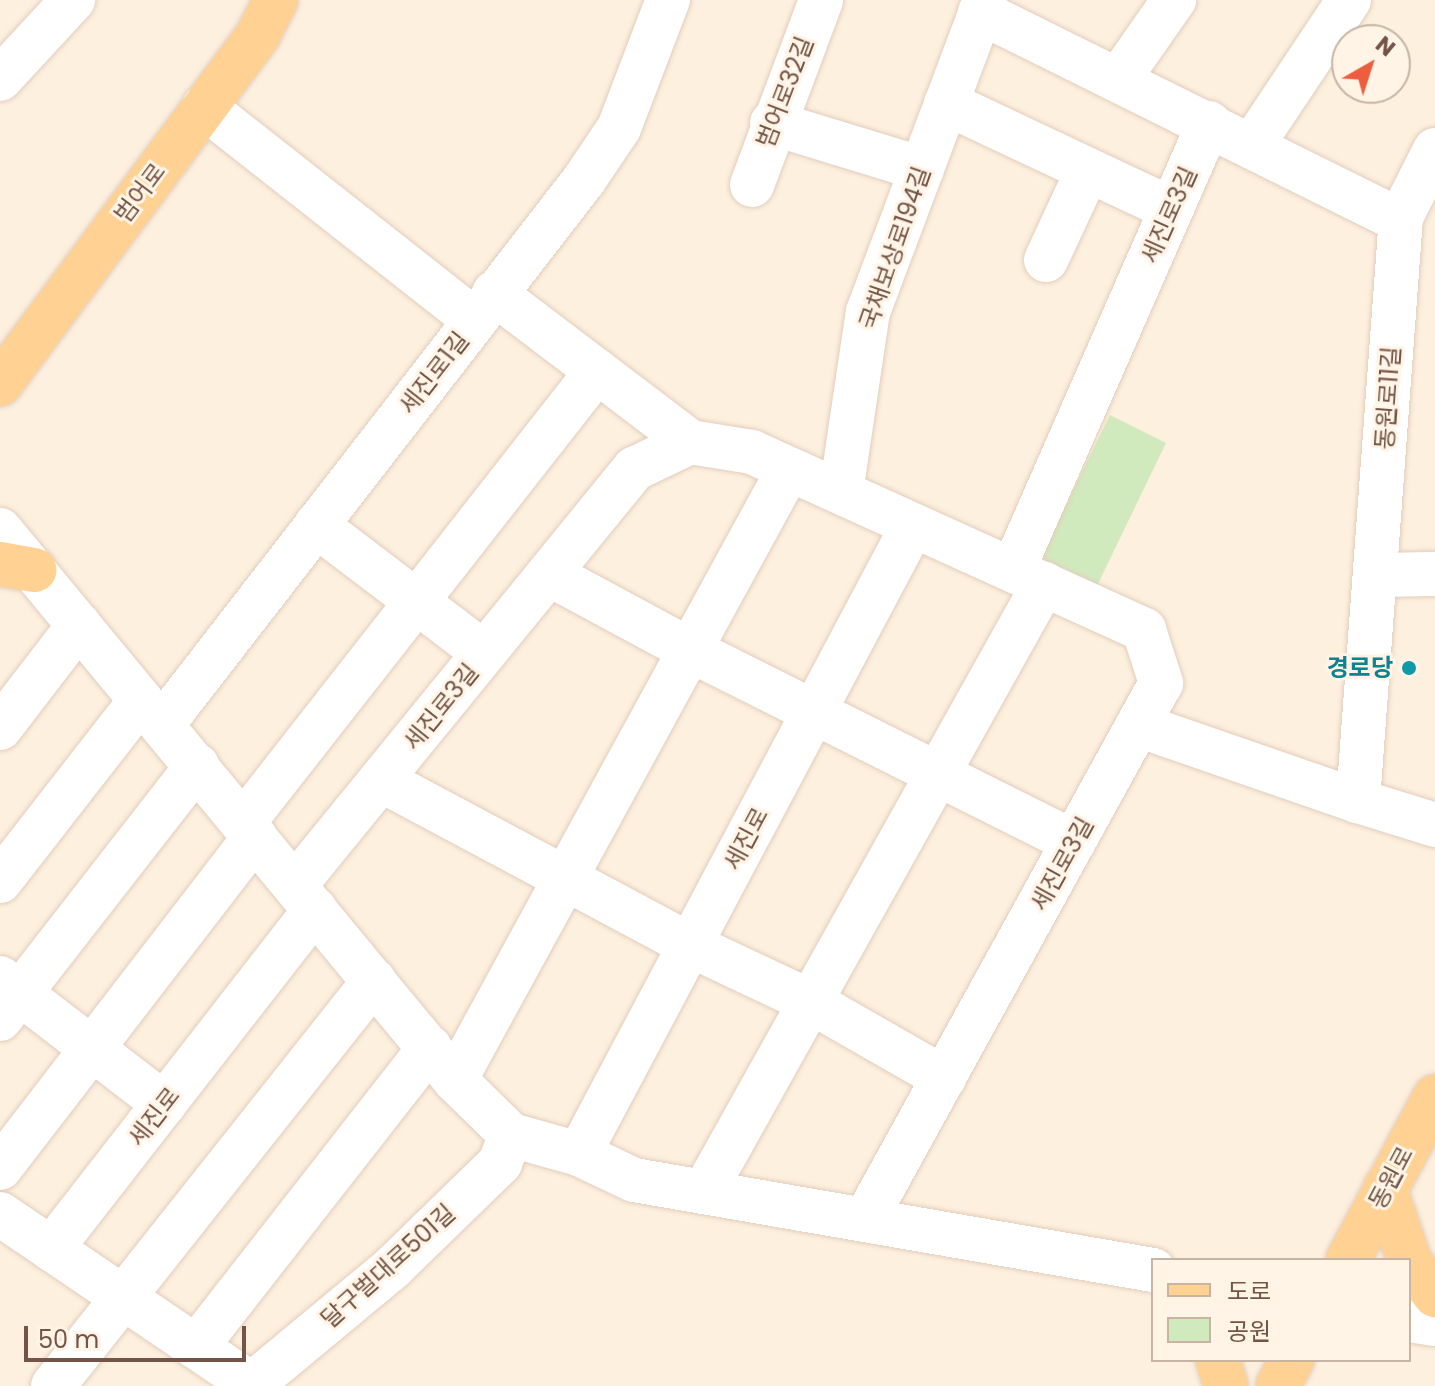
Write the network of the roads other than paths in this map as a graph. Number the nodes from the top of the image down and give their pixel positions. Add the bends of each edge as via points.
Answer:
1 (73, 0) edge
2 (276, 0) edge
3 (668, 0) edge
4 (821, 0) edge
5 (1174, 0) edge
6 (1349, 0) edge
7 (983, 6) edge
8 (0, 79) edge
9 (1118, 80) junction
10 (946, 103) junction
11 (204, 107) junction
12 (772, 123) junction
13 (1209, 123) junction
14 (1253, 144) junction
15 (1435, 150) edge
16 (922, 169) junction
17 (1088, 170) junction
18 (752, 185) dead end
19 (1416, 208) edge
20 (1171, 209) junction
21 (1046, 260) dead end
22 (484, 306) junction
23 (597, 371) junction
24 (0, 384) edge
25 (690, 442) junction
26 (789, 469) junction
27 (841, 492) junction
28 (316, 525) junction
29 (913, 525) junction
30 (0, 530) edge
31 (17, 567) edge
32 (549, 574) junction
33 (1435, 574) edge
34 (1375, 575) junction
35 (1028, 577) junction
36 (419, 604) junction
37 (79, 625) junction
38 (690, 650) junction
39 (484, 653) junction
40 (814, 711) junction
41 (152, 713) junction
42 (1138, 725) junction
43 (0, 728) edge
44 (197, 766) junction
45 (941, 771) junction
46 (381, 780) junction
47 (1358, 801) junction
48 (1435, 825) edge
49 (249, 830) junction
50 (1074, 842) junction
51 (566, 876) junction
52 (0, 881) edge
53 (305, 898) junction
54 (690, 945) junction
55 (374, 981) junction
56 (7, 997) edge
57 (813, 1003) junction
58 (92, 1048) junction
59 (442, 1064) junction
60 (944, 1078) junction
61 (1435, 1097) edge
62 (164, 1104) junction
63 (511, 1135) junction
64 (579, 1154) junction
65 (0, 1168) edge
66 (1385, 1189) junction
67 (704, 1192) junction
68 (865, 1220) junction
69 (4, 1225) edge
70 (51, 1249) junction
71 (1349, 1258) edge
72 (1408, 1258) edge
73 (1411, 1264) edge
74 (1151, 1270) edge
75 (1435, 1295) edge
76 (123, 1297) junction
77 (1411, 1320) edge
78 (1435, 1324) edge
79 (196, 1347) junction
80 (1219, 1362) edge
81 (1291, 1362) edge
82 (53, 1386) edge
83 (252, 1386) edge
84 (1226, 1386) edge
85 (1278, 1386) edge

1 - 8 street
2 - 11 main road, 범어로 via 258,35
3 - 22 street, 세진로1길 via 619,128
4 - 12 street, 범어로32길
5 - 9 street
6 - 14 street
7 - 9 street, 국채보상로194길
7 - 10 street, 국채보상로194길
9 - 13 street, 국채보상로194길
10 - 16 street, 국채보상로194길
10 - 17 street
11 - 22 street
11 - 24 main road, 범어로
12 - 16 street
12 - 18 street, 범어로32길
13 - 14 street, 국채보상로194길
13 - 20 street, 세진로3길
14 - 19 street
15 - 19 street, 동원로11길
16 - 27 street, 국채보상로194길 via 868,312
17 - 20 street
17 - 21 street
19 - 34 street, 동원로11길
20 - 35 street, 세진로3길
22 - 23 street
22 - 28 street, 세진로1길
23 - 25 street
23 - 36 street
25 - 26 street, 세진로3길 via 752,452
25 - 32 street, 세진로3길 via 634,469
26 - 27 street, 세진로3길
26 - 38 street
27 - 29 street, 세진로3길
28 - 36 street
28 - 41 street, 세진로1길
29 - 35 street, 세진로3길
29 - 40 street, 세진로
30 - 31 street
31 - 37 street
32 - 38 street
32 - 39 street, 세진로3길
33 - 34 street
34 - 47 street, 동원로11길
35 - 42 street, 세진로3길 via 1144,630 1161,683
35 - 45 street
36 - 39 street
36 - 49 street
37 - 41 street
37 - 43 street
38 - 40 street
38 - 51 street
39 - 46 street, 세진로3길
40 - 45 street
40 - 54 street, 세진로
41 - 44 street
41 - 52 street
42 - 47 street
42 - 50 street, 세진로3길
44 - 49 street
44 - 56 street
45 - 50 street
45 - 57 street
46 - 51 street
46 - 53 street, 세진로3길
47 - 48 street
49 - 53 street
49 - 58 street
50 - 60 street, 세진로3길
51 - 54 street
51 - 59 street
53 - 55 street
53 - 62 street, 세진로
54 - 57 street
54 - 64 street, 세진로
55 - 59 street
55 - 76 street
56 - 58 street
57 - 60 street
57 - 67 street
58 - 62 street
58 - 65 street
59 - 63 street
59 - 79 street
60 - 68 street, 세진로3길
61 - 66 main road, 동원로
62 - 70 street, 세진로
63 - 64 street
63 - 83 street, 달구벌대로501길 via 500,1163 403,1257
64 - 67 street via 634,1180
66 - 71 main road, 동원로
66 - 72 main road
67 - 68 street
68 - 74 street
69 - 70 street
70 - 76 street
73 - 75 main road
76 - 79 street
76 - 82 street
77 - 78 street
79 - 83 street
80 - 84 main road
81 - 85 main road

